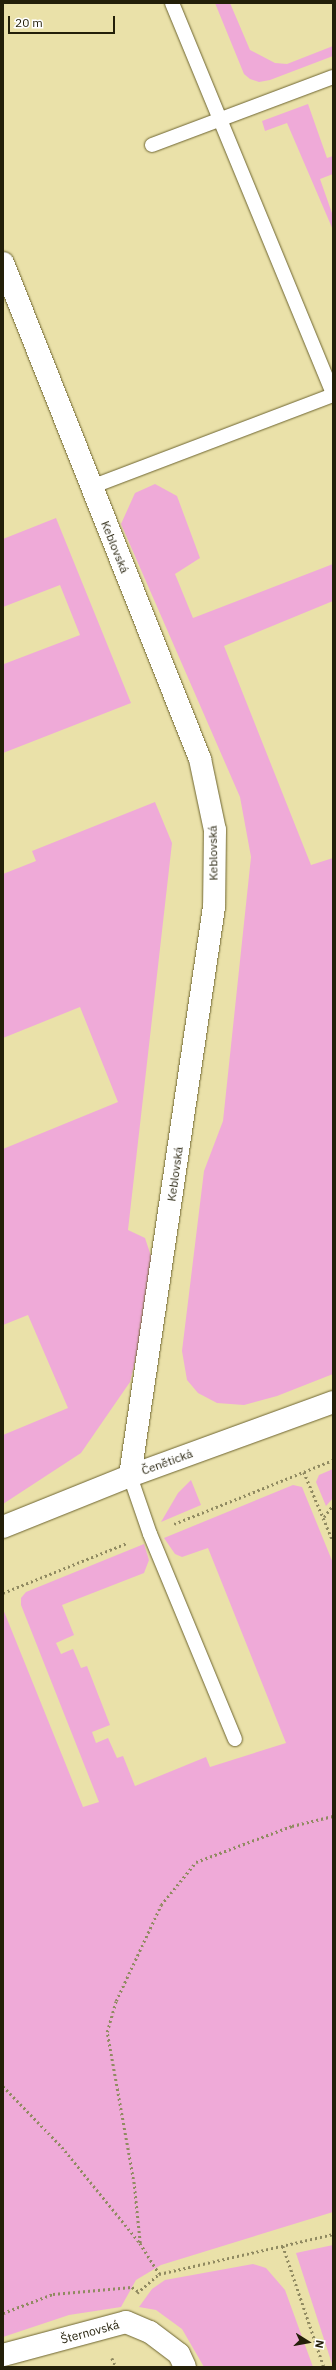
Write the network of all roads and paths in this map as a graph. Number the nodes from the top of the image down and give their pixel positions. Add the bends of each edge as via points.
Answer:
1 (172, 3) edge
2 (333, 77) edge
3 (218, 119) junction
4 (152, 145) dead end
5 (3, 263) edge
6 (333, 394) edge
7 (91, 487) junction
8 (333, 1402) edge
9 (304, 1472) dead end
10 (130, 1476) junction
11 (333, 1505) edge
12 (323, 1517) junction
13 (3, 1527) edge
14 (333, 1541) edge
15 (235, 1739) dead end
16 (333, 1816) edge
17 (3, 2086) edge
18 (333, 2234) edge
19 (140, 2243) junction
20 (282, 2246) junction
21 (159, 2274) junction
22 (138, 2291) junction
23 (3, 2313) edge
24 (126, 2322) junction
25 (3, 2355) edge
26 (184, 2367) edge
27 (324, 2367) edge

1 - 3 lane
2 - 3 lane
3 - 4 lane
3 - 6 lane
5 - 7 street, Keblovská
6 - 7 lane
7 - 10 street, Keblovská via 200,759 215,830 214,907
8 - 10 street, Čenětická
9 - 12 path
10 - 13 street, Čenětická
10 - 15 lane via 150,1534
11 - 12 path
12 - 14 path
16 - 19 path via 292,1826 196,1862 161,1906 116,2001 106,2032 134,2184
17 - 19 path via 62,2147
18 - 20 path
19 - 21 path
20 - 21 path
20 - 27 path
21 - 22 path
22 - 23 path via 132,2287 53,2294
22 - 24 path
24 - 25 street, Šternovská
24 - 26 street, Šternovská via 150,2332 180,2354

